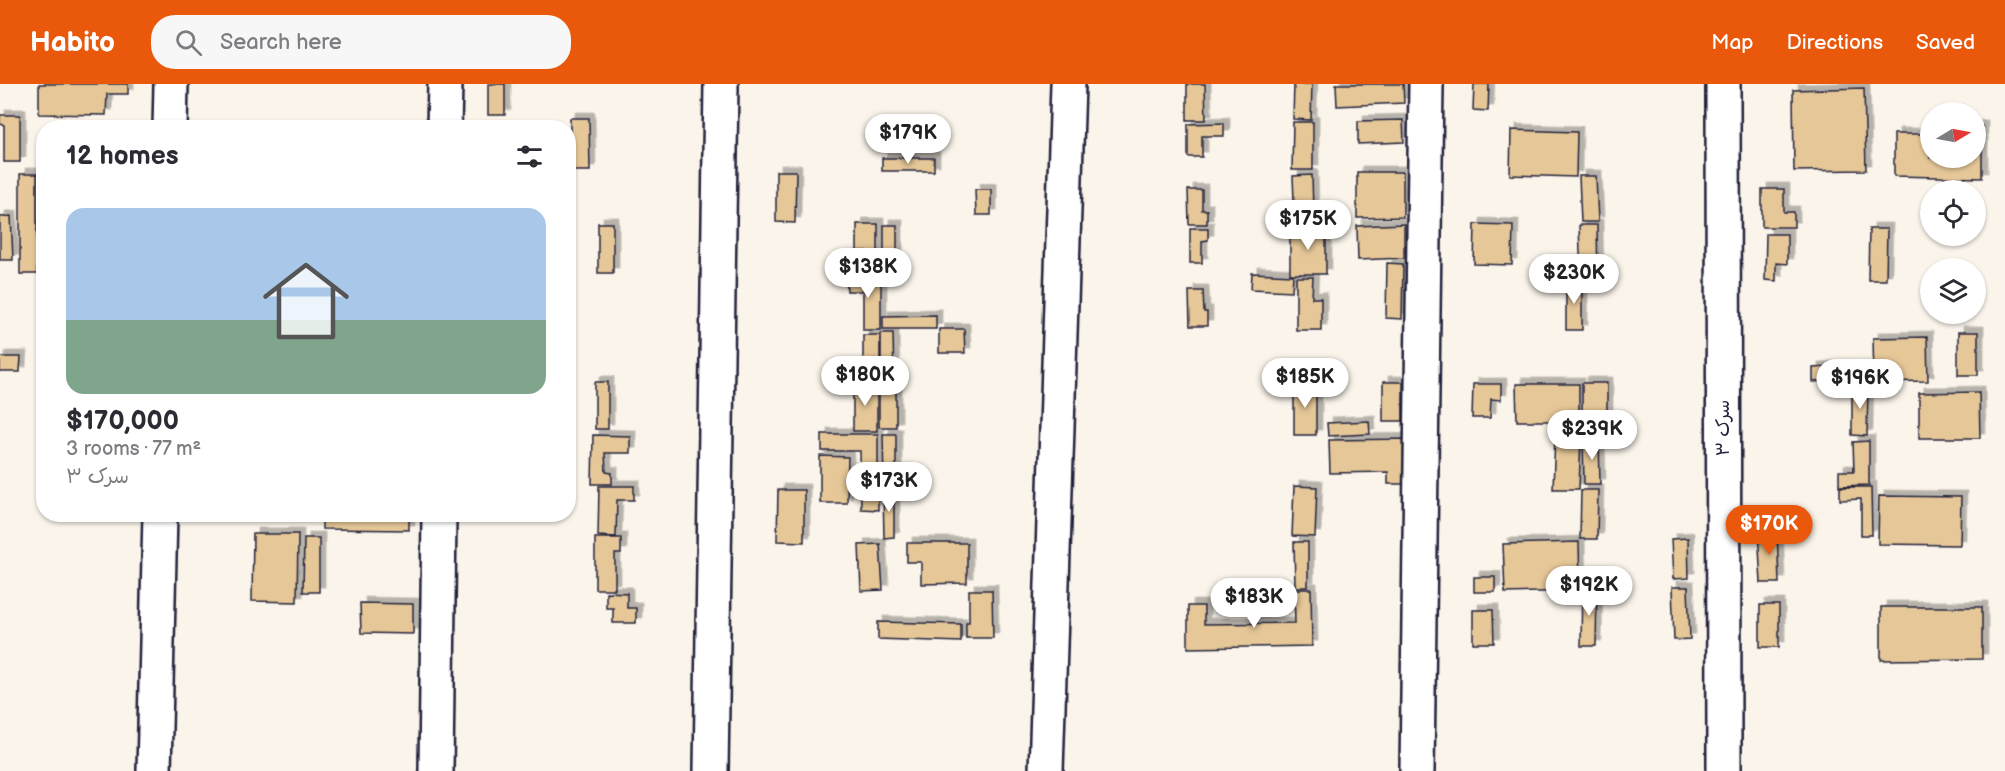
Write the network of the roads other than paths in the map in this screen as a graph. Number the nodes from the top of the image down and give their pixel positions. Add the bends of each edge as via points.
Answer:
1 (171, 84) edge
2 (445, 84) edge
3 (721, 84) edge
4 (1068, 84) edge
5 (1426, 84) edge
6 (1723, 84) edge
7 (170, 120) edge
8 (444, 120) edge
9 (160, 522) edge
10 (439, 522) edge
11 (154, 771) edge
12 (436, 771) edge
13 (711, 771) edge
14 (1046, 771) edge
15 (1417, 771) edge
16 (1724, 771) edge

1 - 7 street
2 - 8 street
3 - 13 street
4 - 14 street
5 - 15 street
6 - 16 street, سرک ۳
9 - 11 street
10 - 12 street

